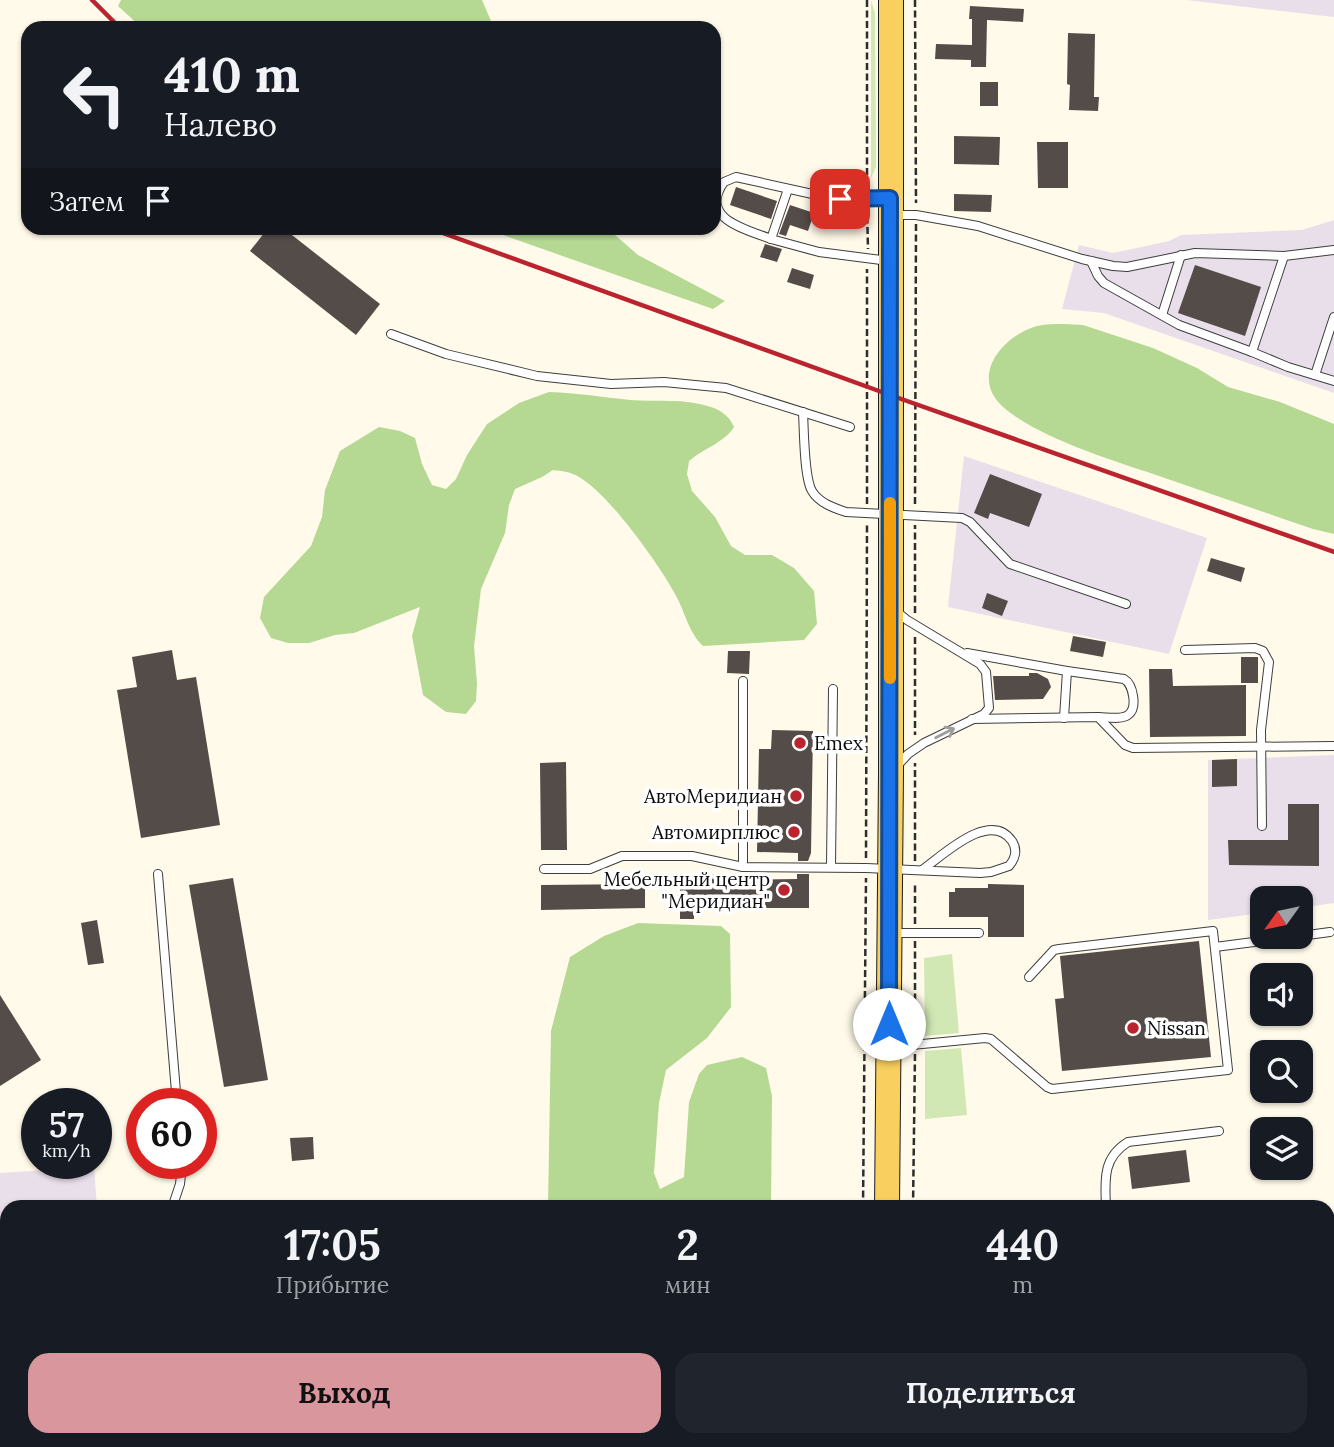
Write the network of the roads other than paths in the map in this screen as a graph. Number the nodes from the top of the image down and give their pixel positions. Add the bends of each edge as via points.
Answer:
1 (891, 0) edge
2 (721, 187) edge
3 (788, 189) junction
4 (883, 204) junction
5 (721, 213) edge
6 (771, 239) junction
7 (1334, 250) edge
8 (1181, 255) junction
9 (1283, 256) junction
10 (879, 260) junction
11 (1091, 261) junction
12 (1162, 315) junction
13 (1334, 317) edge
14 (391, 334) dead end
15 (1252, 352) junction
16 (1315, 375) junction
17 (1334, 381) edge
18 (803, 412) junction
19 (850, 427) dead end
20 (878, 513) junction
21 (1126, 604) dead end
22 (890, 605) junction
23 (1185, 650) dead end
24 (961, 652) junction
25 (1067, 671) junction
26 (743, 681) dead end
27 (833, 689) dead end
28 (1098, 717) junction
29 (1064, 718) junction
30 (972, 719) junction
31 (1334, 746) edge
32 (1260, 748) junction
33 (891, 774) junction
34 (1262, 826) dead end
35 (743, 867) junction
36 (831, 867) junction
37 (878, 868) junction
38 (544, 869) dead end
39 (919, 870) junction
40 (158, 874) dead end
41 (1330, 932) dead end
42 (889, 933) junction
43 (979, 933) dead end
44 (1313, 934) edge
45 (1250, 942) edge
46 (1215, 947) junction
47 (1029, 977) dead end
48 (888, 1047) junction
49 (176, 1088) edge
50 (1219, 1131) dead end
51 (180, 1179) edge
52 (175, 1200) edge
53 (887, 1200) edge
54 (1106, 1200) edge

1 - 4 main road
2 - 3 lane via 736,177
3 - 4 lane
3 - 6 lane
4 - 10 main road
4 - 11 lane via 978,226
5 - 6 lane
6 - 10 lane via 819,252
7 - 9 lane
8 - 9 lane
8 - 11 lane via 1127,267
8 - 12 lane
9 - 15 lane
10 - 20 main road
11 - 12 lane via 1104,282
12 - 15 lane
13 - 16 lane
14 - 18 lane via 446,354 537,376 611,384 697,384 726,388
15 - 16 lane
16 - 17 lane
18 - 19 lane
18 - 20 lane via 812,491 836,509
20 - 21 lane via 966,519 1010,564
20 - 22 main road
22 - 24 lane
22 - 33 main road
23 - 32 lane via 1263,651 1269,662
24 - 25 lane
24 - 30 lane via 986,672 989,708
25 - 28 lane via 1129,681 1129,715
25 - 29 lane
26 - 35 lane
27 - 36 lane
28 - 29 lane
28 - 32 lane via 1133,748
29 - 30 lane
33 -> 30 lane via 915,749
31 - 32 lane
32 - 34 lane
33 - 37 main road
35 - 36 lane
35 - 38 lane via 692,856 622,856 590,869
36 - 37 lane
37 - 39 lane
37 - 42 main road
39 - 39 lane via 978,832 1006,834 1015,846 1016,855 1009,866 992,872
40 - 49 lane
41 - 44 lane
42 - 43 lane
42 - 48 main road
45 - 46 lane
46 - 47 lane via 1213,931 1059,948
46 - 48 lane via 1228,1070 1052,1089 985,1038
48 - 53 main road
50 - 54 lane via 1128,1142 1119,1147 1105,1173
51 - 52 lane

